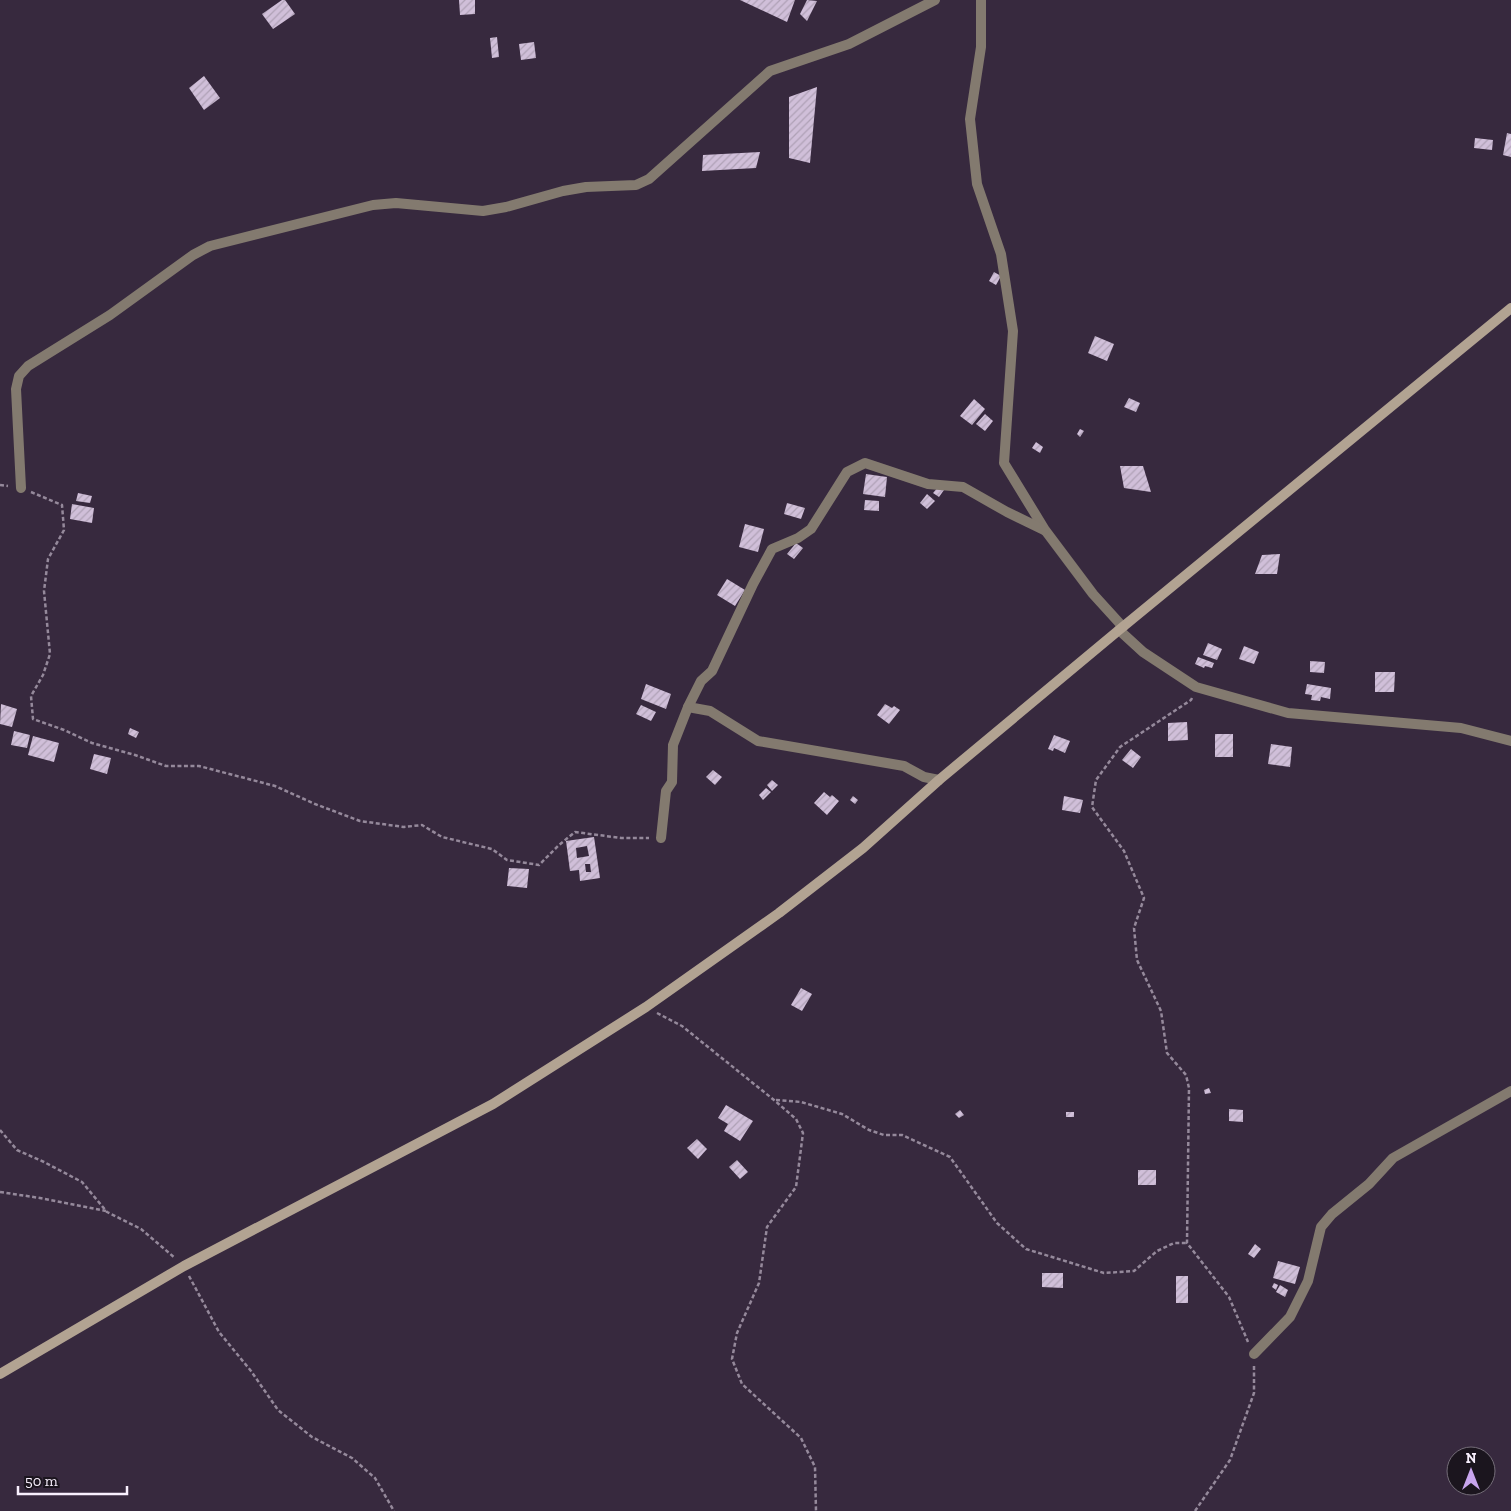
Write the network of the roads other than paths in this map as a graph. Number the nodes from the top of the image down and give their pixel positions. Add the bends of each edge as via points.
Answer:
1 (935, 0) edge
2 (981, 0) edge
3 (1511, 308) edge
4 (21, 488) road end
5 (1045, 530) junction
6 (1121, 628) junction
7 (688, 707) junction
8 (1511, 741) edge
9 (939, 780) junction
10 (661, 838) road end
11 (1511, 1091) edge
12 (1254, 1354) road end
13 (0, 1374) edge

1 - 4 street via 849,44 770,71 649,179 636,184 563,190 506,207 483,210 396,203 374,206 210,246 193,255 110,315 28,366 19,376 16,389
2 - 5 street via 981,47 970,119 977,184 1001,254 1013,331 1004,464
3 - 6 street
5 - 6 street
5 - 7 street via 963,487 928,484 865,462 846,472 811,529 772,549 712,671 701,681
6 - 8 street via 1143,652 1196,687 1288,713 1462,728
6 - 9 street
7 - 9 street via 710,711 758,740 904,766 924,777
7 - 10 street via 673,745 672,782 666,791
9 - 13 street via 817,884 646,1008 493,1104 184,1266
11 - 12 street via 1393,1158 1369,1184 1332,1214 1320,1227 1308,1281 1290,1317

